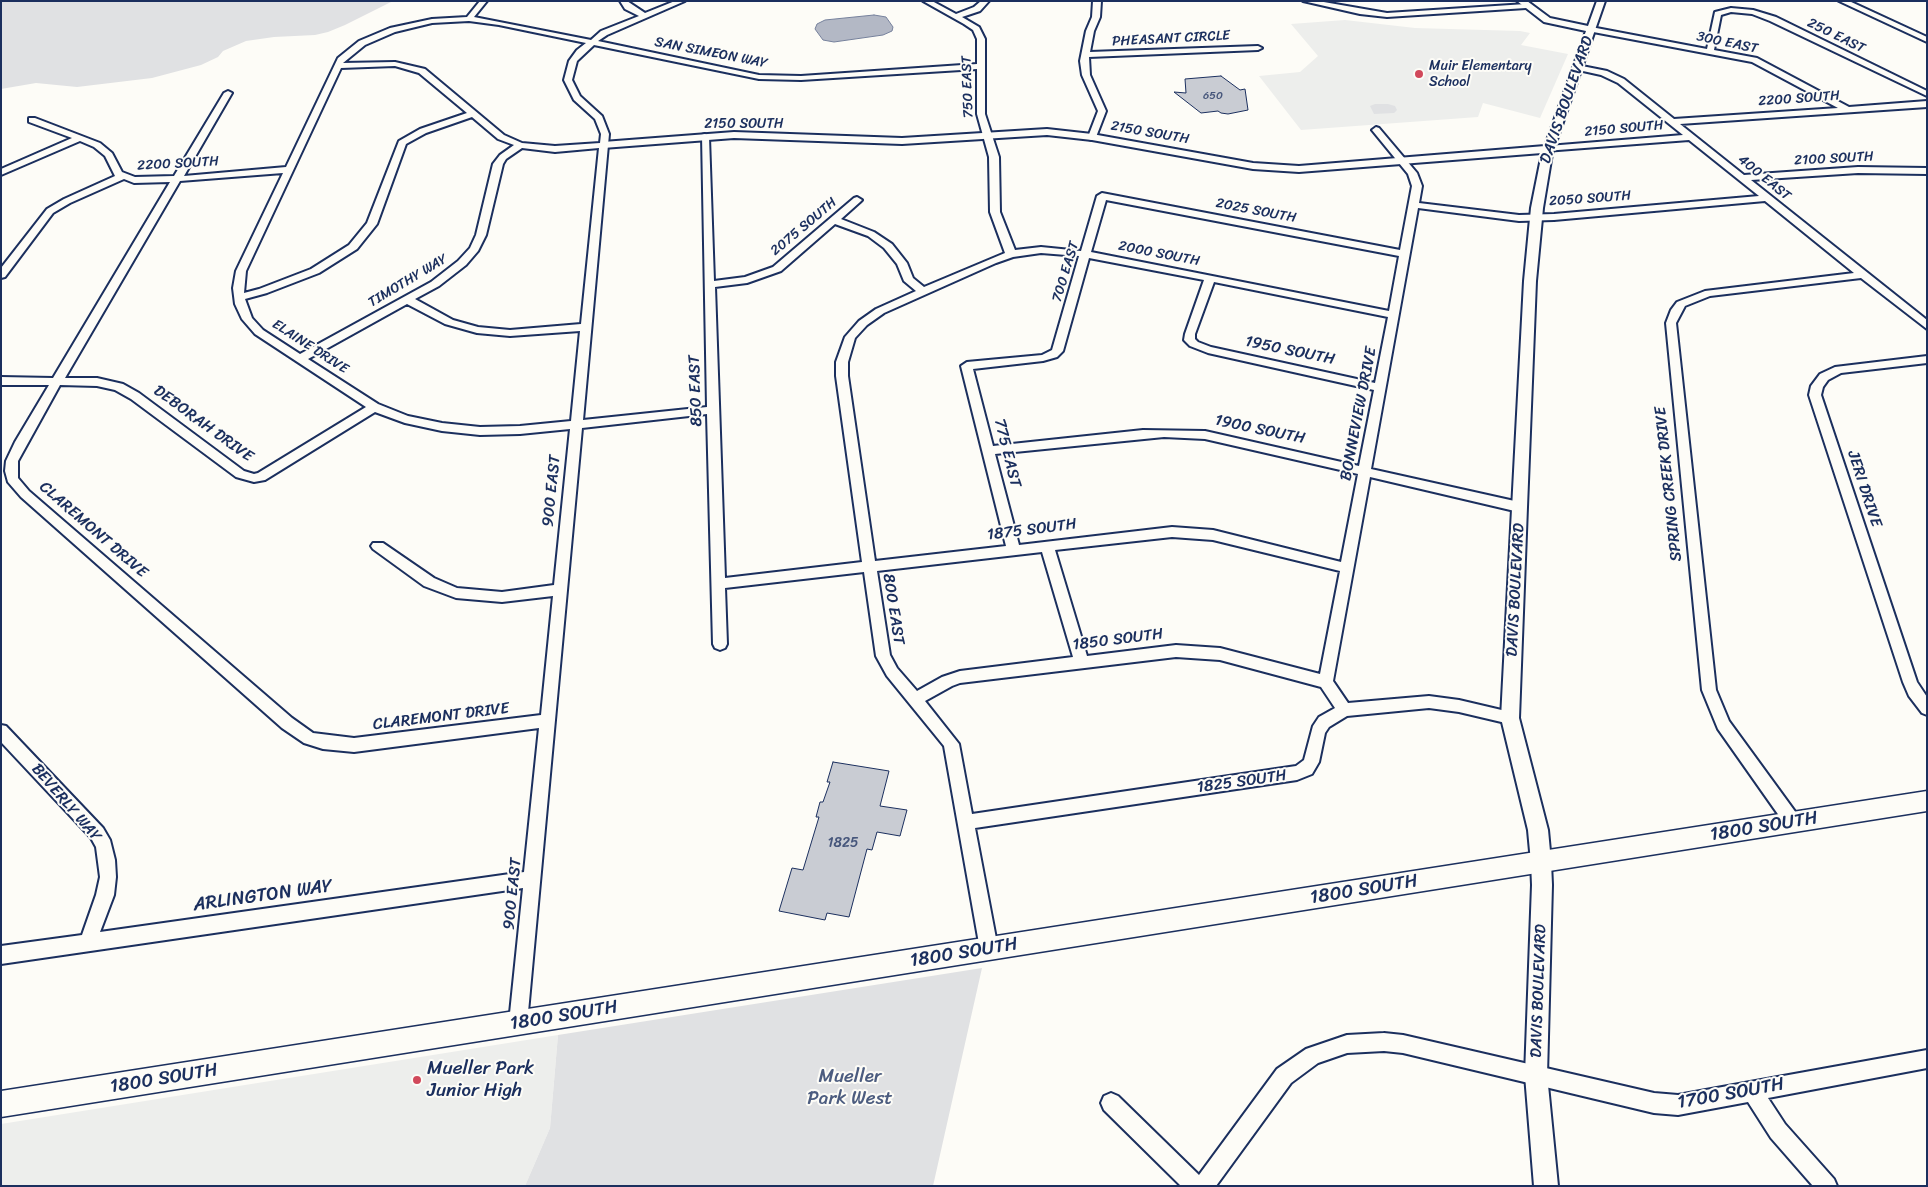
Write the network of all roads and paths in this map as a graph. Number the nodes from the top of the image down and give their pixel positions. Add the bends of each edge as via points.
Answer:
1 (484, 1) edge
2 (623, 1) edge
3 (682, 1) edge
4 (926, 1) edge
5 (986, 1) edge
6 (1097, 1) edge
7 (1306, 1) edge
8 (1601, 1) edge
9 (1842, 1) edge
10 (1523, 3) edge
11 (1417, 6) dead end
12 (1425, 13) junction
13 (644, 16) junction
14 (957, 16) junction
15 (469, 19) junction
16 (1591, 29) junction
17 (1927, 40) edge
18 (591, 42) junction
19 (1258, 48) dead end
20 (1710, 52) junction
21 (1086, 55) junction
22 (337, 66) junction
23 (981, 66) junction
24 (1577, 67) junction
25 (228, 93) dead end
26 (1927, 94) edge
27 (1927, 104) edge
28 (1847, 109) junction
29 (474, 114) junction
30 (32, 120) dead end
31 (1672, 122) junction
32 (1376, 130) dead end
33 (987, 135) junction
34 (705, 137) junction
35 (1092, 137) junction
36 (1691, 137) junction
37 (80, 138) junction
38 (520, 145) junction
39 (604, 145) junction
40 (1548, 149) junction
41 (1402, 161) junction
42 (288, 170) junction
43 (1927, 171) edge
44 (1, 172) edge
45 (121, 177) junction
46 (1742, 178) junction
47 (177, 179) junction
48 (1102, 196) joint
49 (1768, 198) junction
50 (857, 200) dead end
51 (1414, 205) junction
52 (1535, 218) junction
53 (835, 220) junction
54 (1011, 254) junction
55 (1086, 254) junction
56 (1406, 254) junction
57 (1, 275) edge
58 (1863, 275) junction
59 (1210, 279) junction
60 (710, 285) junction
61 (923, 292) junction
62 (239, 297) junction
63 (407, 299) junction
64 (1394, 316) junction
65 (1927, 326) edge
66 (586, 327) junction
67 (299, 359) junction
68 (1927, 359) edge
69 (967, 366) joint
70 (1, 381) edge
71 (57, 382) junction
72 (1380, 388) junction
73 (374, 407) junction
74 (713, 410) junction
75 (576, 425) junction
76 (988, 451) junction
77 (1365, 471) junction
78 (7, 481) edge
79 (1519, 507) junction
80 (1047, 545) junction
81 (378, 546) dead end
82 (1013, 550) junction
83 (868, 566) junction
84 (1347, 568) junction
85 (718, 584) junction
86 (560, 590) junction
87 (720, 644) dead end
88 (1082, 662) junction
89 (1326, 682) junction
90 (916, 699) junction
91 (1927, 709) edge
92 (1344, 710) junction
93 (1510, 718) junction
94 (547, 721) junction
95 (1, 731) edge
96 (1927, 801) edge
97 (966, 822) junction
98 (1793, 822) junction
99 (1541, 862) junction
100 (532, 879) junction
101 (88, 942) junction
102 (989, 949) junction
103 (1, 955) edge
104 (518, 1023) junction
105 (1927, 1059) edge
106 (1536, 1074) junction
107 (1752, 1091) junction
108 (1110, 1103) dead end
109 (1, 1104) edge
110 (1196, 1186) edge
111 (1204, 1186) edge
112 (1546, 1186) edge
113 (1827, 1186) edge

1 - 15 street
2 - 13 street
3 - 13 street, 900 EAST
4 - 14 street, 750 EAST
5 - 14 street via 977,9
6 - 21 street
7 - 12 street via 1378,14
8 - 16 street, DAVIS BOULEVARD
9 - 17 street
10 - 12 street
10 - 16 street via 1547,20
11 - 12 street
13 - 18 street, 900 EAST via 609,30
14 - 23 street, 750 EAST via 972,25 979,34
15 - 18 street, SAN SIMEON WAY
15 - 22 street, ELAINE DRIVE via 432,22 387,32 354,48
16 - 20 street, 300 EAST
16 - 24 street, DAVIS BOULEVARD
18 - 23 street, SAN SIMEON WAY via 771,78
18 - 39 street, 900 EAST via 573,62 568,80 577,98 600,118 605,134
19 - 21 street, PHEASANT CIRCLE
20 - 26 street, 250 EAST via 1717,15 1731,10 1753,12
20 - 28 street, 300 EAST via 1762,63
21 - 35 street via 1086,75 1102,111
22 - 29 street via 384,63 414,68
22 - 42 street, ELAINE DRIVE
23 - 33 street, 750 EAST via 981,114
24 - 31 street, 400 EAST via 1616,77
24 - 40 street, DAVIS BOULEVARD
25 - 47 street, CLAREMONT DRIVE
27 - 28 street, 2200 SOUTH
28 - 31 street, 2200 SOUTH
29 - 38 street via 502,137
29 - 62 street via 416,133 402,143 372,224 353,247 315,271
30 - 37 street, 2200 SOUTH
31 - 36 street, 400 EAST
32 - 41 street, BONNEVIEW DRIVE
33 - 34 street, 2150 SOUTH via 902,141 746,135
33 - 35 street, 2150 SOUTH via 1047,132
33 - 54 street, 750 EAST via 994,157 995,212
34 - 39 street, 2150 SOUTH
34 - 60 street, 850 EAST
35 - 41 street, 2150 SOUTH via 1268,168
36 - 40 street, 2150 SOUTH
36 - 46 street, 400 EAST
37 - 44 street
37 - 45 street, 2200 SOUTH via 106,152
38 - 39 street via 555,149
38 - 63 street, TIMOTHY WAY via 498,164 481,236 474,249 450,274
39 - 66 street, 900 EAST
40 - 41 street, 2150 SOUTH
40 - 52 street, DAVIS BOULEVARD
41 - 51 street, BONNEVIEW DRIVE via 1417,186
42 - 47 street, 2200 SOUTH
42 - 62 street, ELAINE DRIVE via 241,271
43 - 46 street, 2100 SOUTH via 1858,170
45 - 47 street, 2200 SOUTH via 142,181
45 - 57 street via 67,200 50,211
46 - 49 street, 400 EAST
47 - 71 street, CLAREMONT DRIVE
48 - 55 street, 700 EAST
48 - 56 street, 2025 SOUTH
49 - 52 street, 2050 SOUTH
49 - 58 street, 400 EAST
50 - 53 street, 2075 SOUTH
51 - 52 street, 2050 SOUTH
51 - 56 street, BONNEVIEW DRIVE
52 - 79 street, DAVIS BOULEVARD
53 - 60 street, 2075 SOUTH via 788,261 770,272 747,280
53 - 61 street via 871,234 888,246 902,263 908,279
54 - 55 street, 2000 SOUTH via 1042,250
54 - 61 street, 2000 SOUTH
55 - 59 street, 2000 SOUTH
55 - 69 street, 700 EAST via 1057,351 1053,355
56 - 64 street, BONNEVIEW DRIVE
58 - 65 street, 400 EAST
58 - 98 street, SPRING CREEK DRIVE via 1709,293 1681,304 1672,322 1709,690 1723,724
59 - 64 street, 2000 SOUTH
59 - 72 street, 1950 SOUTH via 1190,334 1194,344 1208,350
60 - 74 street, 850 EAST
61 - 83 street, 800 EAST via 880,311 863,323 850,337 842,362
62 - 67 street, ELAINE DRIVE via 252,326
63 - 66 street via 449,322 477,330 510,333
63 - 67 street, TIMOTHY WAY
64 - 72 street, BONNEVIEW DRIVE
66 - 75 street, 900 EAST
67 - 73 street, ELAINE DRIVE
68 - 91 street, JERI DRIVE via 1838,370 1824,377 1815,395 1906,673 1914,692
69 - 76 street, 775 EAST
70 - 71 street
71 - 73 street, DEBORAH DRIVE via 97,382 128,391 240,474 254,478 261,477
71 - 78 street, CLAREMONT DRIVE via 16,452
72 - 77 street, BONNEVIEW DRIVE
73 - 75 street, ELAINE DRIVE via 423,424 461,430 520,430
74 - 75 street, ELAINE DRIVE
74 - 85 street, 850 EAST
75 - 86 street, 900 EAST
76 - 77 street, 1900 SOUTH via 1143,434 1184,433 1226,438
76 - 82 street, 775 EAST
77 - 79 street, 1900 SOUTH
77 - 84 street, BONNEVIEW DRIVE
78 - 94 street, CLAREMONT DRIVE via 280,717 309,738 354,745
79 - 93 street, DAVIS BOULEVARD
80 - 82 street, 1875 SOUTH
80 - 84 street, 1875 SOUTH via 1152,533 1192,532
80 - 88 street
81 - 86 street via 429,582 456,593 502,597
82 - 83 street, 1875 SOUTH
83 - 85 street, 1875 SOUTH
83 - 90 street, 800 EAST via 883,656 892,672
84 - 89 street, BONNEVIEW DRIVE
85 - 87 street, 850 EAST
86 - 94 street, 900 EAST
88 - 89 street, 1850 SOUTH via 1154,652 1198,651 1242,658
88 - 90 street, 1850 SOUTH via 954,679
89 - 92 street
90 - 97 street, 800 EAST via 951,744
92 - 93 street, 1825 SOUTH via 1429,702
92 - 97 street, 1825 SOUTH via 1324,722 1318,731 1311,762 1297,773
93 - 99 street, DAVIS BOULEVARD via 1538,830
94 - 100 street, 900 EAST
95 - 101 street, BEVERLY WAY via 97,833 104,846 108,877
96 - 98 main road, 1800 SOUTH
97 - 102 street, 800 EAST
98 - 99 main road, 1800 SOUTH
99 - 102 main road, 1800 SOUTH
99 - 106 street, DAVIS BOULEVARD
100 - 101 street, ARLINGTON WAY
100 - 104 street, 900 EAST
101 - 103 street, ARLINGTON WAY
102 - 104 main road, 1800 SOUTH
104 - 109 main road, 1800 SOUTH
105 - 107 street, 1700 SOUTH
106 - 107 street, 1700 SOUTH via 1666,1104 1689,1104
106 - 111 street, 1700 SOUTH via 1403,1044 1365,1042 1330,1049 1298,1065 1272,1090
106 - 112 street, DAVIS BOULEVARD
107 - 113 street via 1778,1131
108 - 110 street

